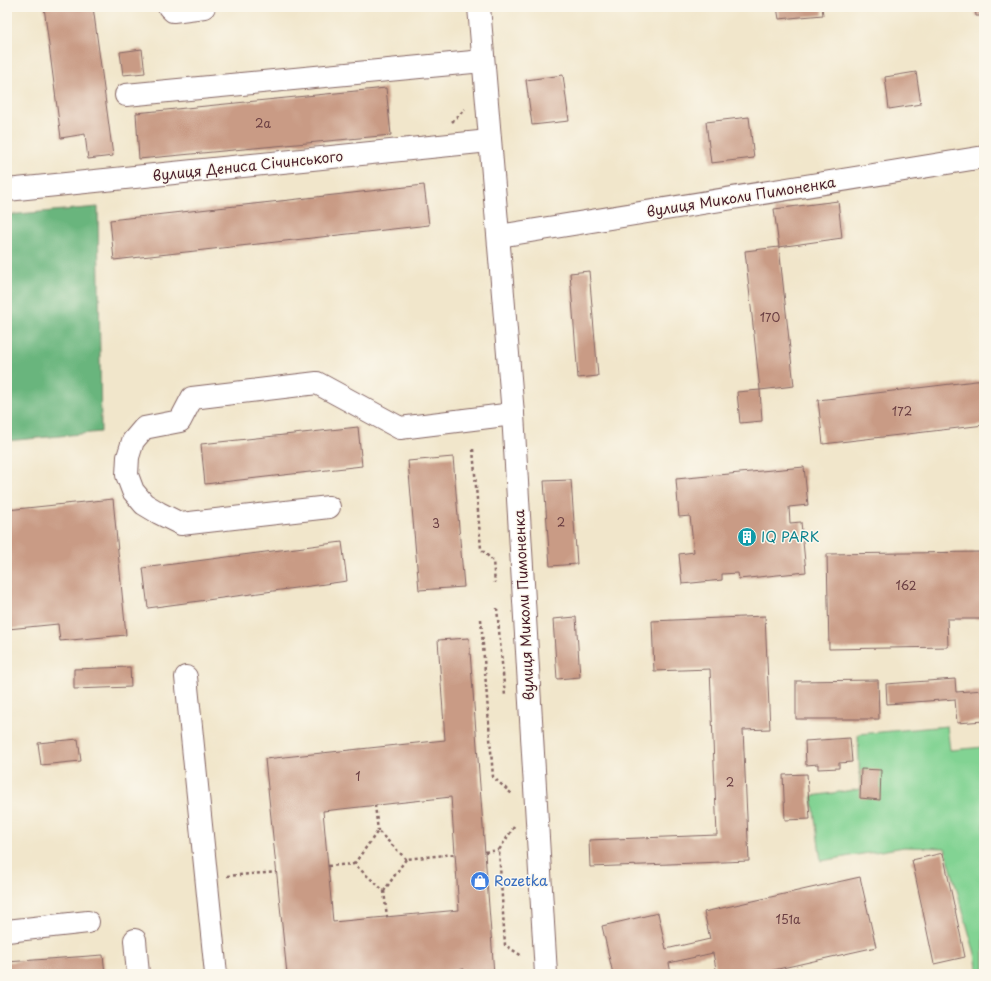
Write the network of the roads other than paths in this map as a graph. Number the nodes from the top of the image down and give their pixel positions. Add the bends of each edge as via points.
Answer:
1 (169, 7) edge
2 (204, 7) edge
3 (479, 7) edge
4 (483, 61) junction
5 (126, 95) dead end
6 (489, 141) junction
7 (984, 157) edge
8 (7, 190) edge
9 (499, 236) junction
10 (513, 414) junction
11 (329, 507) dead end
12 (186, 677) dead end
13 (88, 922) dead end
14 (7, 931) edge
15 (135, 940) dead end
16 (138, 974) edge
17 (216, 974) edge
18 (546, 974) edge

1 - 2 street via 173,10
3 - 4 street, вулиця Миколи Пимоненка
4 - 5 street
4 - 6 street, вулиця Миколи Пимоненка
6 - 8 street, вулиця Дениса Січинського
6 - 9 street, вулиця Миколи Пимоненка
7 - 9 street, вулиця Миколи Пимоненка
9 - 10 street, вулиця Миколи Пимоненка
10 - 11 street via 400,428 317,383 192,398 180,421 144,428 133,441 128,457 127,474 133,491 144,504 181,524
10 - 18 street, вулиця Миколи Пимоненка
12 - 17 street
13 - 14 street
15 - 16 street

